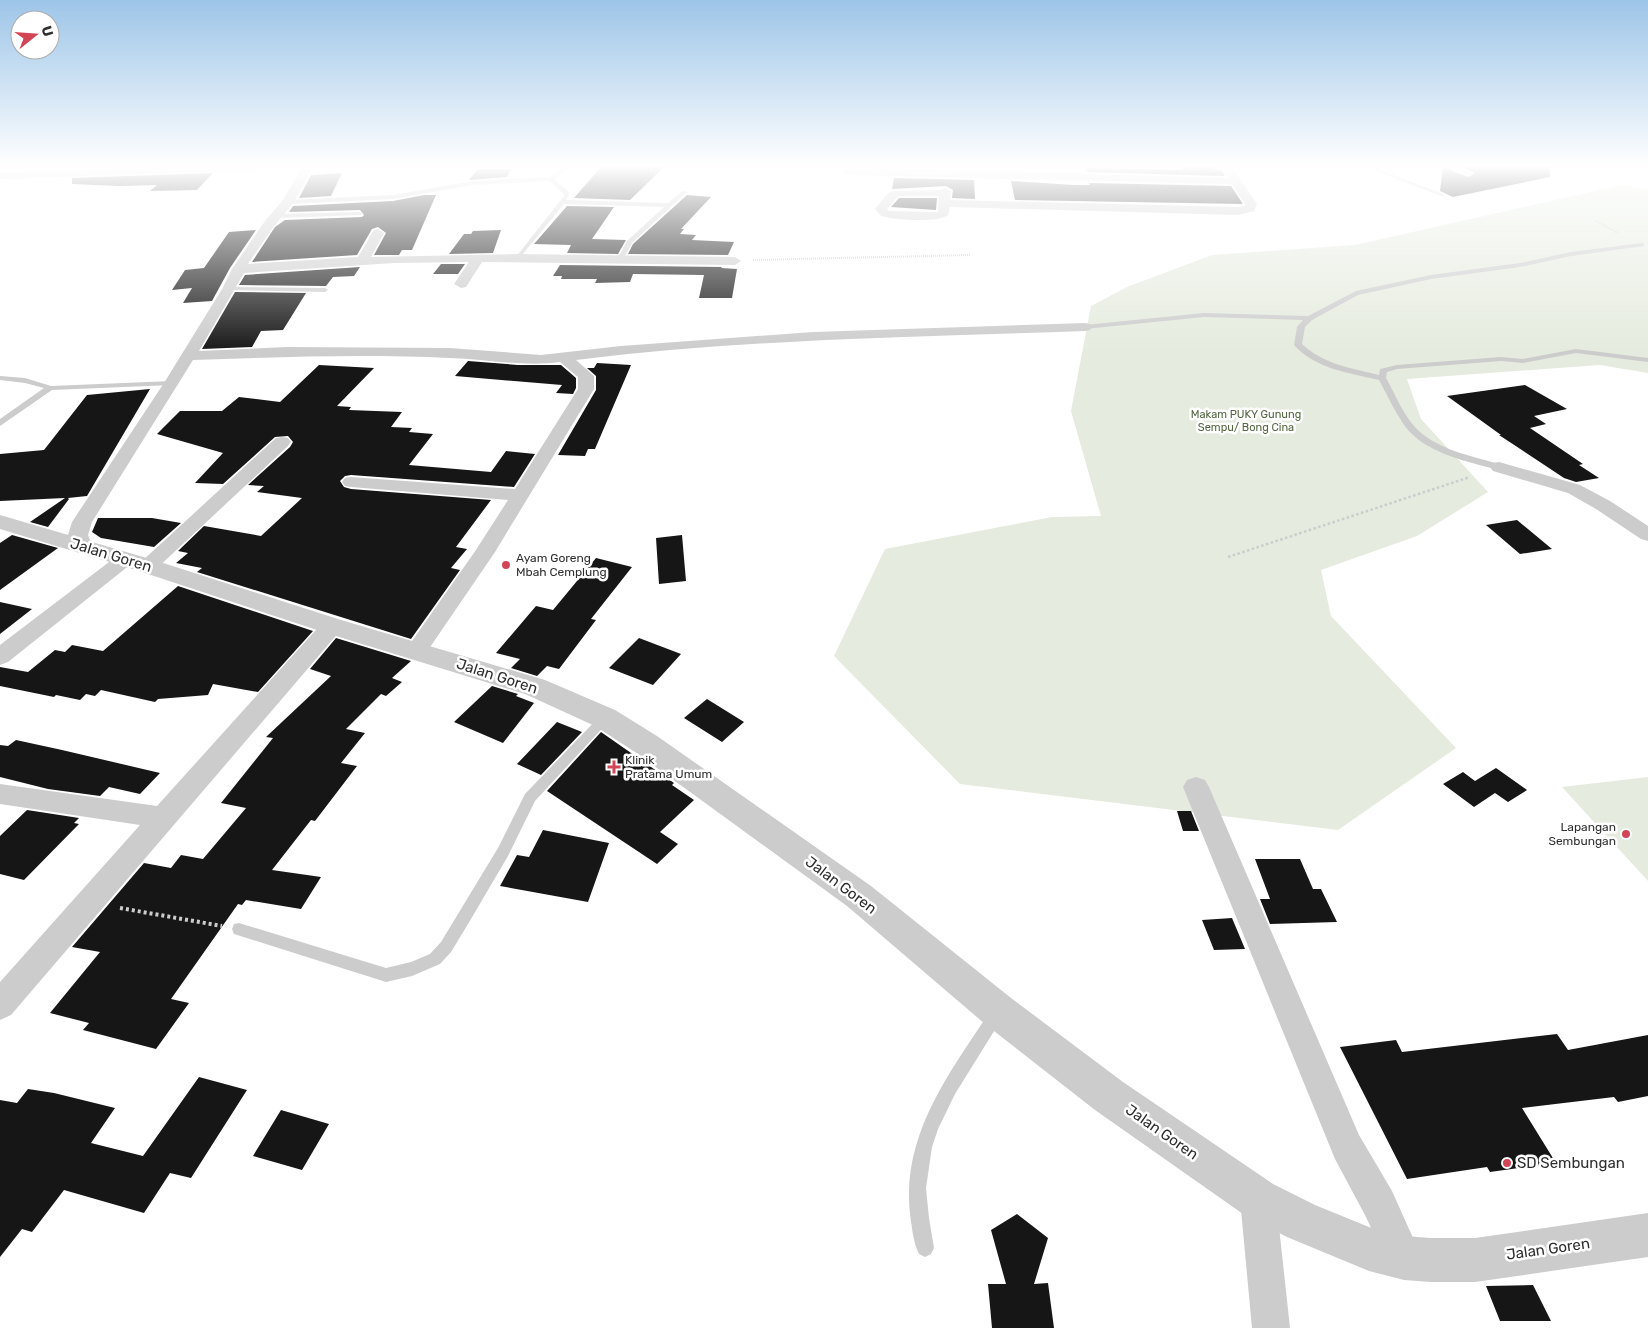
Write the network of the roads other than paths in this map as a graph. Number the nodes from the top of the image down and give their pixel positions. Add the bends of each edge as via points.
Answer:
1 (267, 229) edge
2 (541, 229) edge
3 (643, 229) edge
4 (378, 233) dead end
5 (1642, 245) dead end
6 (518, 258) junction
7 (478, 259) junction
8 (620, 259) junction
9 (362, 261) junction
10 (735, 261) road end
11 (239, 270) junction
12 (461, 284) dead end
13 (229, 289) junction
14 (325, 290) dead end
15 (1309, 318) junction
16 (1085, 327) joint
17 (188, 356) junction
18 (563, 357) junction
19 (1648, 360) edge
20 (0, 378) edge
21 (1382, 378) junction
22 (172, 383) junction
23 (50, 388) junction
24 (0, 423) edge
25 (282, 442) dead end
26 (1499, 467) joint
27 (351, 482) dead end
28 (520, 496) junction
29 (0, 522) edge
30 (82, 534) junction
31 (1648, 534) edge
32 (136, 563) junction
33 (332, 626) junction
34 (416, 651) junction
35 (0, 657) edge
36 (605, 718) junction
37 (1196, 787) dead end
38 (0, 794) edge
39 (164, 818) junction
40 (239, 929) road end
41 (0, 1005) edge
42 (998, 1011) junction
43 (1258, 1199) junction
44 (1648, 1235) edge
45 (925, 1248) dead end
46 (1404, 1258) junction
47 (1271, 1328) edge

1 - 11 street
2 - 6 lane
3 - 8 lane via 629,242
4 - 9 street
5 - 15 lane via 1431,277 1356,293
6 - 7 street
6 - 8 street
7 - 9 street
7 - 12 street
8 - 10 street
9 - 11 street
11 - 13 street
13 - 14 lane
13 - 17 street
15 - 16 lane via 1204,315
15 - 21 lane via 1301,327 1298,345 1305,353 1318,360
16 - 18 street via 813,336
17 - 18 street via 286,352 467,354 541,360
17 - 22 street
18 - 28 street via 586,376 586,389
19 - 21 lane via 1576,351 1523,361 1501,359 1397,366 1383,371
20 - 23 lane via 37,382
21 - 26 lane via 1413,430 1425,440
22 - 23 lane
22 - 30 street
23 - 24 lane
25 - 32 street
26 - 31 street via 1574,489
27 - 28 street
28 - 34 street
29 - 30 street, Jalan Goren via 42,534
30 - 32 street, Jalan Goren
32 - 33 street, Jalan Goren
32 - 35 street
33 - 34 street, Jalan Goren
33 - 39 street
34 - 36 street, Jalan Goren via 535,687
36 - 40 lane via 530,798 503,852 446,947 435,959 386,976
36 - 42 street, Jalan Goren via 859,896
37 - 46 street via 1346,1147 1379,1204
38 - 39 street
39 - 41 street via 87,902
42 - 43 street, Jalan Goren via 1109,1096
42 - 45 lane via 945,1097 927,1135 918,1169 918,1210
43 - 46 street, Jalan Goren via 1302,1222 1361,1246
43 - 47 street
44 - 46 street, Jalan Goren via 1475,1260

